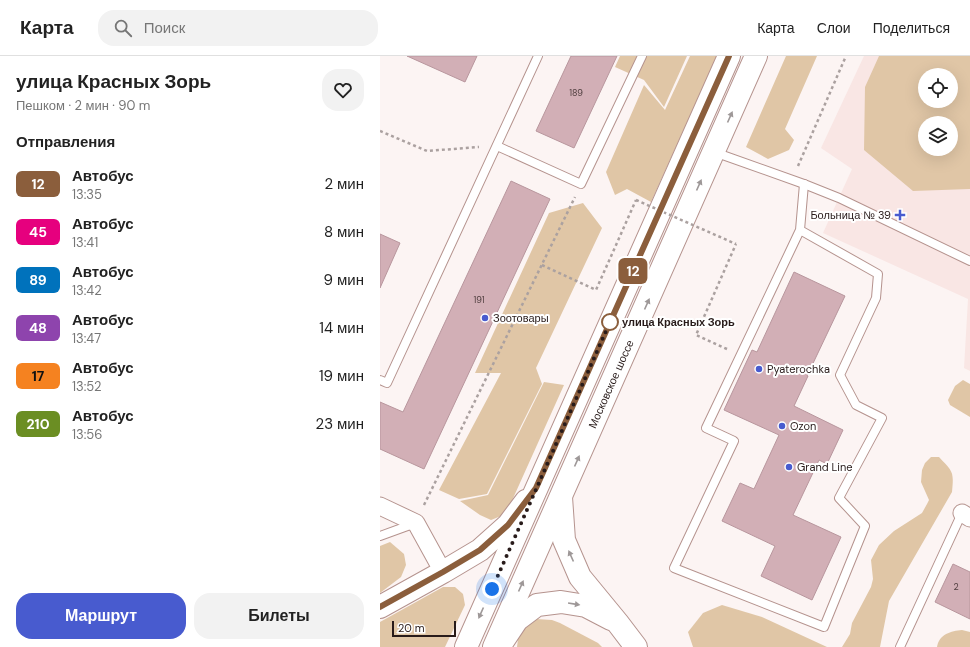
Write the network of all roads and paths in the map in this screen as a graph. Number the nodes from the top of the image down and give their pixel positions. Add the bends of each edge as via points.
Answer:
1 (538, 56) edge
2 (642, 56) edge
3 (729, 56) edge
4 (756, 56) edge
5 (846, 56) edge
6 (380, 132) edge
7 (497, 146) junction
8 (714, 152) junction
9 (792, 180) junction
10 (581, 184) junction
11 (804, 184) junction
12 (800, 230) junction
13 (970, 261) edge
14 (542, 265) junction
15 (740, 355) junction
16 (380, 380) edge
17 (536, 488) junction
18 (561, 497) junction
19 (380, 506) edge
20 (966, 516) edge
21 (416, 523) junction
22 (380, 536) edge
23 (443, 572) junction
24 (380, 607) edge
25 (617, 622) junction
26 (466, 647) edge
27 (494, 647) edge
28 (498, 647) edge
29 (636, 647) edge
30 (900, 647) edge

1 - 7 lane
2 - 10 lane
3 - 17 main road
8 -> 4 main road, Московское шоссе
5 - 9 path
6 - 7 path via 427,151
7 - 10 lane
7 - 16 lane via 387,383
8 - 9 lane
18 -> 8 main road, Московское шоссе
9 - 11 lane
10 - 14 path
11 - 12 lane
11 - 13 lane
12 - 15 lane
12 - 15 lane via 878,274 876,298 840,374 856,405 882,418 839,498 865,526 824,627 674,568 734,441 706,428
14 - 15 path, bridge via 596,290 636,200 736,244 696,335
14 - 21 path
17 - 23 main road via 508,525 480,550
17 -> 26 main road
25 -> 18 main road via 580,577 564,540
27 -> 18 main road, Московское шоссе
19 - 21 street
20 - 30 lane
21 - 22 lane
21 - 23 street
23 - 24 main road
28 -> 25 main road via 517,620 537,605 561,602 586,606
25 - 29 main road

